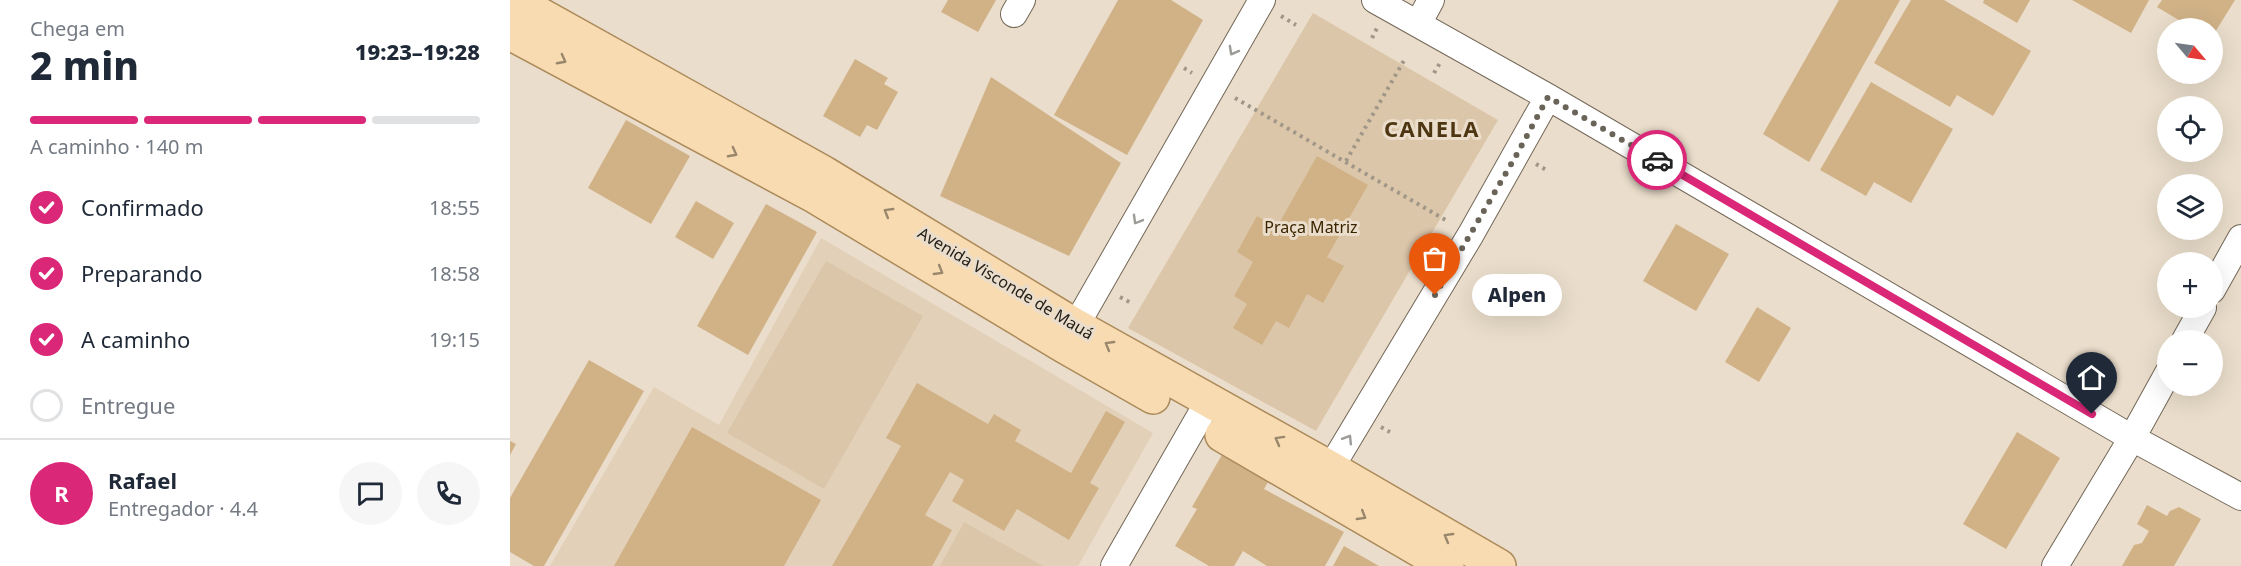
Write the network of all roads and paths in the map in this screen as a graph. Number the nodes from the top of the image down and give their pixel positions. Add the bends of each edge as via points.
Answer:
1 (1262, 0) edge
2 (1375, 0) edge
3 (1431, 0) edge
4 (512, 1) edge
5 (1418, 24) junction
6 (510, 33) edge
7 (1406, 57) dead end
8 (1214, 86) junction
9 (1548, 97) junction
10 (1346, 161) junction
11 (1471, 234) junction
12 (2241, 238) edge
13 (2223, 270) edge
14 (1070, 336) junction
15 (2157, 393) edge
16 (1203, 411) junction
17 (2132, 438) junction
18 (1324, 479) junction
19 (2241, 497) edge
20 (1114, 566) edge
21 (1448, 566) edge
22 (1499, 566) edge
23 (2055, 566) edge

1 -> 8 street
2 - 5 street
3 - 5 street
14 -> 4 main road, Avenida Visconde de Mauá via 824,173
5 - 9 street
6 -> 14 main road, Avenida Visconde de Mauá
7 - 10 path
8 - 10 path
8 -> 14 street
9 - 11 street
9 - 17 street
10 - 11 path
18 -> 11 street
12 - 13 street
14 - 16 main road, Avenida Visconde de Mauá
15 - 17 street
16 - 18 main road, Avenida Visconde de Mauá
16 - 20 street
17 - 19 street
17 - 23 street
18 -> 21 main road, Avenida Visconde de Mauá
22 -> 18 main road, Avenida Visconde de Mauá

